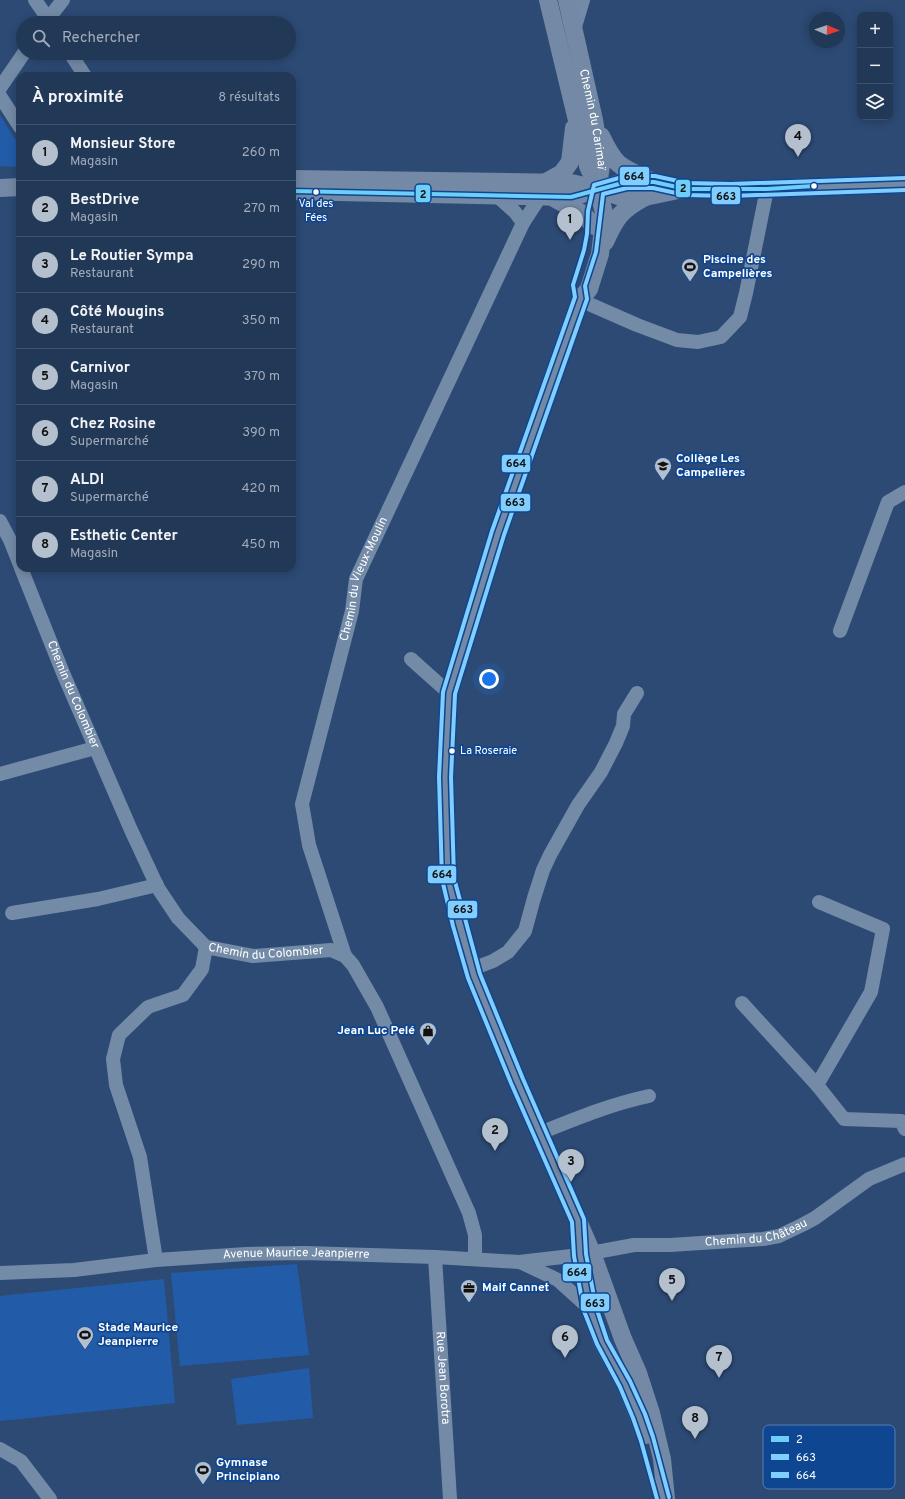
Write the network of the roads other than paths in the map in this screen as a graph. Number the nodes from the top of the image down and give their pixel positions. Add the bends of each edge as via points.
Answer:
1 (35, 0) edge
2 (63, 0) edge
3 (567, 0) edge
4 (583, 0) edge
5 (553, 2) edge
6 (44, 16) edge
7 (52, 16) edge
8 (574, 31) junction
9 (19, 60) edge
10 (75, 60) edge
11 (82, 72) edge
12 (0, 88) edge
13 (0, 96) edge
14 (575, 108) junction
15 (594, 120) junction
16 (16, 121) edge
17 (296, 178) edge
18 (905, 184) edge
19 (16, 187) edge
20 (0, 188) edge
21 (598, 188) junction
22 (497, 189) junction
23 (649, 189) junction
24 (767, 189) junction
25 (296, 191) edge
26 (545, 192) junction
27 (523, 223) junction
28 (594, 226) junction
29 (600, 254) junction
30 (580, 299) junction
31 (905, 492) edge
32 (0, 521) edge
33 (16, 556) edge
34 (22, 572) edge
35 (840, 631) dead end
36 (411, 659) dead end
37 (449, 693) junction
38 (637, 693) dead end
39 (95, 748) junction
40 (0, 774) edge
41 (157, 885) junction
42 (819, 902) dead end
43 (12, 913) dead end
44 (206, 947) junction
45 (345, 956) junction
46 (472, 969) junction
47 (742, 1002) dead end
48 (817, 1085) junction
49 (649, 1096) dead end
50 (905, 1129) edge
51 (540, 1133) junction
52 (905, 1164) edge
53 (586, 1254) junction
54 (435, 1257) junction
55 (474, 1259) junction
56 (156, 1260) junction
57 (519, 1262) junction
58 (0, 1273) edge
59 (590, 1309) junction
60 (0, 1449) edge
61 (50, 1499) edge
62 (450, 1499) edge
63 (663, 1499) edge
64 (666, 1499) edge

1 - 6 street
2 - 7 street
3 - 8 main road, Chemin du Carimaï
4 - 8 street
5 - 14 main road, Chemin du Carimaï
8 - 15 main road, Chemin du Carimaï
9 - 12 street
10 - 11 street
13 - 16 street
14 - 21 main road, Chemin du Carimaï via 588,166
14 - 26 main road via 570,162
15 - 21 main road, Chemin du Carimaï via 601,164
15 - 23 main road via 610,154 619,165
17 - 22 main road
18 - 24 main road
19 - 20 main road
21 - 23 main road via 626,182
21 - 26 main road via 572,183
21 - 28 main road
21 - 29 main road via 604,213
22 - 25 main road
22 - 26 main road
22 - 27 street
23 - 24 main road
23 - 29 main road via 619,215
24 - 30 street via 740,317 722,337 698,342 677,340
26 - 27 street, Chemin du Vieux-Moulin
26 - 28 main road via 583,214
27 - 45 street, Chemin du Vieux-Moulin via 356,579 352,611 302,804 309,845
28 - 30 main road via 590,251 579,286
29 - 30 main road via 589,289
30 - 37 main road via 498,533
31 - 35 street via 888,502
32 - 33 street, Chemin du Colombier
34 - 39 street, Chemin du Colombier
36 - 37 street
37 - 46 main road via 446,778 448,879
38 - 46 street via 624,714 623,726 601,772 578,805 550,855 525,931 508,952
39 - 40 street
39 - 41 street, Chemin du Colombier
41 - 43 street via 98,899
41 - 44 street, Chemin du Colombier via 178,918
42 - 48 street via 883,929 871,992
44 - 45 street, Chemin du Colombier via 253,956 331,950
44 - 56 street via 202,969 183,995 148,1007 119,1035 113,1059 116,1085 140,1157
45 - 55 street via 377,1007 469,1213 475,1235
46 - 51 main road
47 - 48 street
48 - 50 street via 844,1119 901,1121
49 - 51 street via 599,1110
51 - 53 main road via 578,1221
52 - 53 street, Chemin du Château via 869,1179 815,1218 779,1236 670,1245 634,1245
53 - 57 street, Avenue Maurice Jeanpierre
53 - 59 main road
53 - 64 main road via 638,1373 662,1459
54 - 55 street, Avenue Maurice Jeanpierre
54 - 56 street, Avenue Maurice Jeanpierre via 306,1253
54 - 62 street, Rue Jean Borotra
55 - 57 street, Avenue Maurice Jeanpierre
56 - 58 street, Avenue Maurice Jeanpierre via 74,1270
57 - 59 street via 558,1280
59 - 63 main road via 602,1342 639,1416
60 - 61 street via 21,1461

